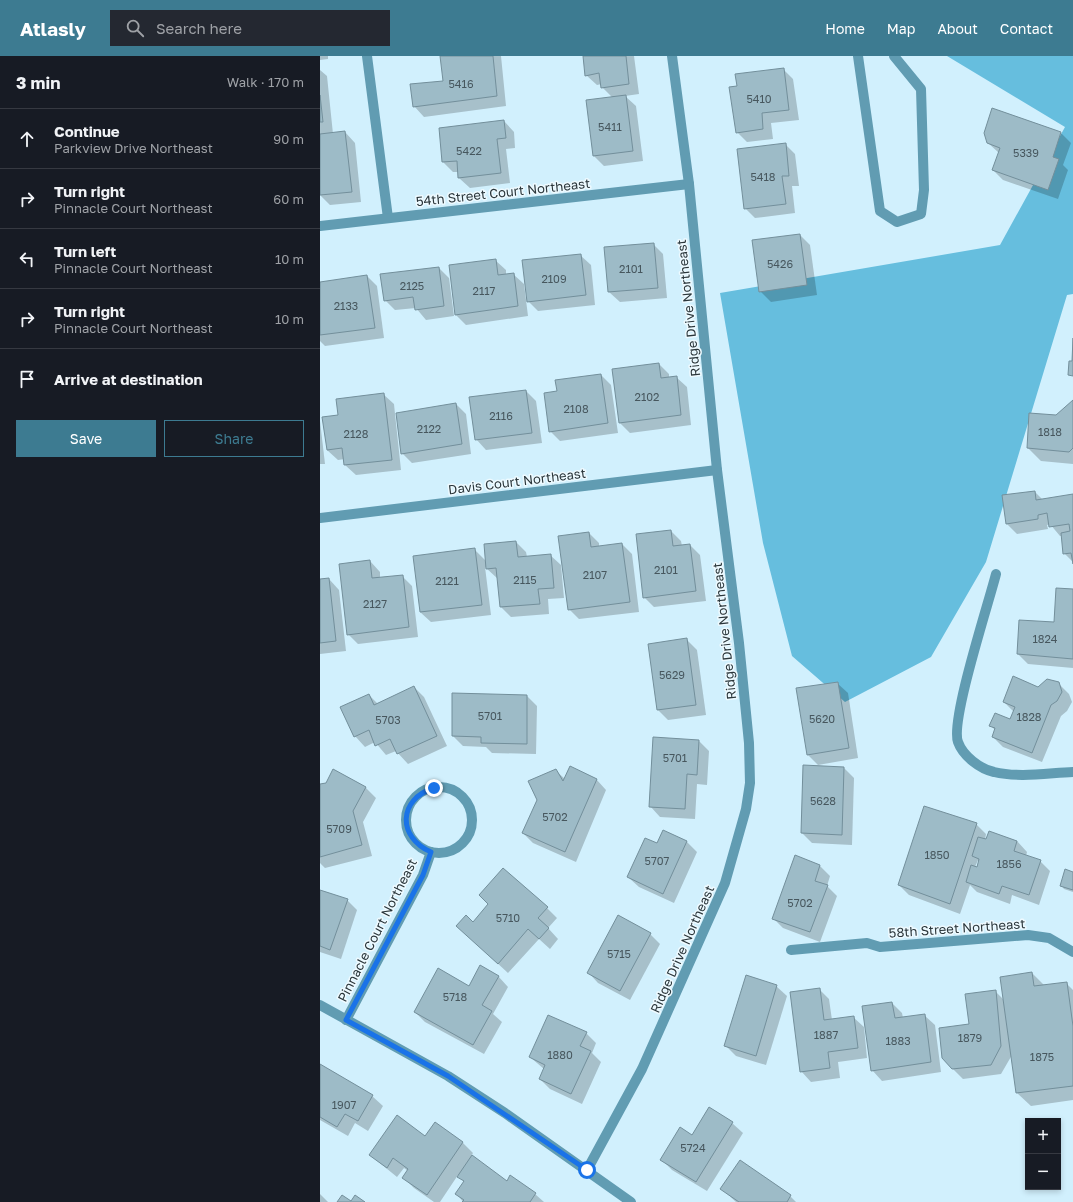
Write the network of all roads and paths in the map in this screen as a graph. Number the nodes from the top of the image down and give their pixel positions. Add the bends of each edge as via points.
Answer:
1 (367, 56) edge
2 (672, 56) edge
3 (858, 56) edge
4 (894, 56) edge
5 (689, 184) junction
6 (388, 218) junction
7 (320, 226) edge
8 (717, 470) junction
9 (320, 518) edge
10 (996, 574) dead end
11 (1073, 772) edge
12 (431, 852) junction
13 (791, 950) dead end
14 (1073, 952) edge
15 (320, 1005) edge
16 (346, 1020) junction
17 (587, 1170) junction
18 (631, 1202) edge

1 - 6 street
2 - 5 street, Ridge Drive Northeast
3 - 4 street via 880,211 897,222 921,214 924,190 920,88
5 - 6 street, 54th Street Court Northeast
5 - 8 street, Ridge Drive Northeast
6 - 7 street, 54th Street Court Northeast
8 - 9 street, Davis Court Northeast
8 - 17 street, Ridge Drive Northeast via 740,643 749,743 750,783 746,809 725,883 642,1069
10 - 11 street via 962,699 957,725 958,742 979,766 994,772
12 - 12 street, Pinnacle Court Northeast via 442,853 456,848 468,837 472,827 469,807 455,791 434,788 419,795 408,808 407,830 412,840 420,848
12 - 16 street, Pinnacle Court Northeast via 423,875
13 - 14 street, 58th Street Northeast via 867,943 880,947 1028,935 1049,938
15 - 16 street
16 - 17 street via 448,1076
17 - 18 street

